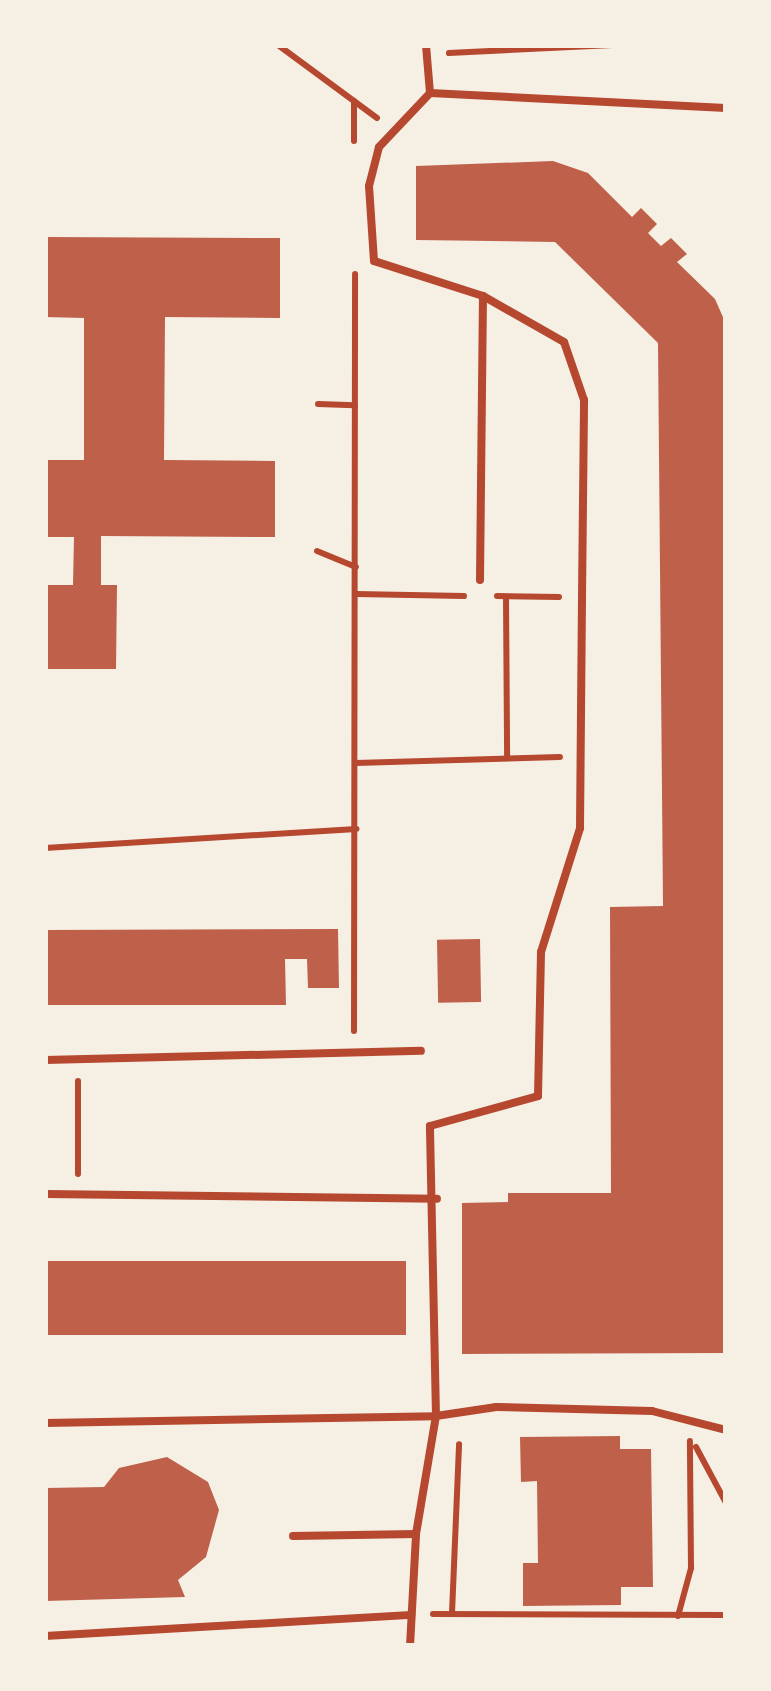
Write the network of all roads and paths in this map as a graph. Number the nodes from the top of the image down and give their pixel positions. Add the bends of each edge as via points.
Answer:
1 (278, 45) edge
2 (613, 45) edge
3 (426, 50) edge
4 (430, 93) junction
5 (354, 101) junction
6 (726, 108) edge
7 (394, 131) junction
8 (354, 152) dead end
9 (355, 266) dead end
10 (483, 296) junction
11 (318, 404) dead end
12 (355, 405) junction
13 (317, 551) dead end
14 (356, 567) junction
15 (480, 580) dead end
16 (506, 596) dead end
17 (580, 756) junction
18 (508, 758) junction
19 (356, 763) junction
20 (356, 829) junction
21 (45, 848) edge
22 (421, 1051) dead end
23 (354, 1052) junction
24 (45, 1060) edge
25 (78, 1060) junction
26 (45, 1194) edge
27 (78, 1195) junction
28 (437, 1199) junction
29 (436, 1416) junction
30 (45, 1423) edge
31 (726, 1430) edge
32 (674, 1431) dead end
33 (459, 1436) dead end
34 (690, 1436) junction
35 (703, 1439) dead end
36 (726, 1503) edge
37 (416, 1534) junction
38 (293, 1536) dead end
39 (452, 1613) junction
40 (411, 1614) junction
41 (678, 1616) junction
42 (725, 1618) edge
43 (45, 1636) edge
44 (410, 1646) edge

1 - 5 path
2 - 3 path
3 - 4 lane
4 - 6 lane
4 - 7 lane
5 - 7 path
5 - 8 path
7 - 10 lane via 379,147 369,186 374,261
9 - 12 path
10 - 15 lane
10 - 17 lane via 564,342 584,400
11 - 12 path
12 - 14 path
13 - 14 path
14 - 19 path
16 - 18 path
17 - 18 path
17 - 28 lane via 580,828 541,952 538,1096 430,1126
18 - 19 path
19 - 20 path
20 - 21 path
20 - 23 path
22 - 23 lane
23 - 25 lane
24 - 25 lane
25 - 27 path
26 - 27 lane
27 - 28 lane
28 - 29 lane
29 - 30 lane
29 - 31 lane via 496,1407 652,1411
29 - 37 lane
32 - 34 path
33 - 39 path
34 - 35 path
34 - 36 path
34 - 41 path via 690,1568
37 - 38 lane
37 - 40 lane
39 - 40 path
39 - 41 path
40 - 43 lane
40 - 44 lane
41 - 42 path

